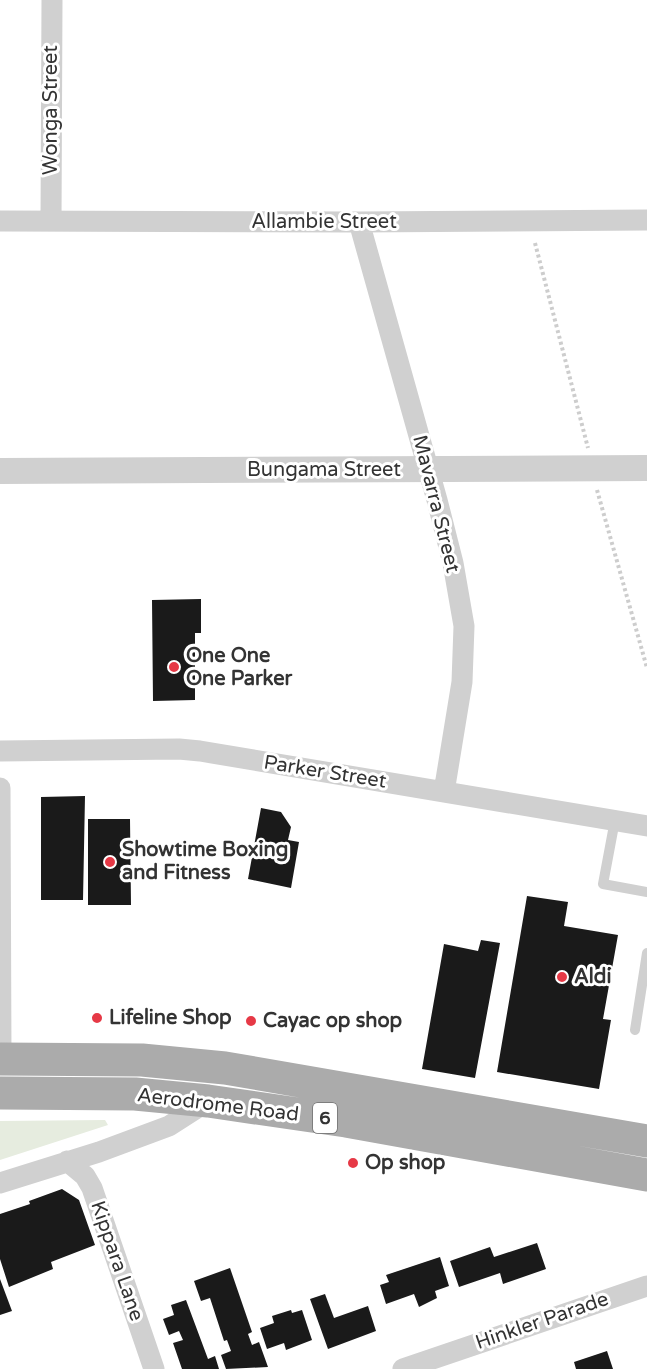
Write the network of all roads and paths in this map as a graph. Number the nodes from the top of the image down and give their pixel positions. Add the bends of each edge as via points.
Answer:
1 (52, 0) edge
2 (647, 220) edge
3 (0, 221) edge
4 (51, 221) junction
5 (359, 222) junction
6 (535, 243) dead end
7 (588, 448) dead end
8 (647, 468) edge
9 (428, 470) junction
10 (0, 471) edge
11 (596, 486) dead end
12 (647, 668) edge
13 (0, 751) edge
14 (0, 788) edge
15 (444, 792) junction
16 (615, 820) junction
17 (647, 826) edge
18 (647, 892) edge
19 (647, 953) edge
20 (635, 1030) dead end
21 (0, 1059) edge
22 (0, 1093) edge
23 (208, 1101) junction
24 (647, 1141) edge
25 (67, 1161) junction
26 (647, 1175) edge
27 (0, 1183) edge
28 (647, 1286) edge
29 (154, 1369) edge
30 (403, 1369) edge

1 - 4 street, Wonga Street
2 - 5 street, Allambie Street
3 - 4 street, Allambie Street
4 - 5 street, Allambie Street
5 - 9 street, Mavarra Street
6 - 7 path
8 - 9 street, Bungama Street
9 - 10 street, Bungama Street
9 - 15 street, Mavarra Street via 453,563 464,626 462,682
11 - 12 path
13 - 15 street, Parker Street via 179,749
14 - 21 street
15 - 16 street, Parker Street
16 - 17 street, Parker Street
16 - 18 lane via 603,884
19 - 20 lane
21 - 24 main road, Aerodrome Road / 6 via 142,1060 225,1068
22 - 23 main road, Aerodrome Road / 6 via 135,1094
23 - 25 street via 170,1126
23 - 26 main road, Aerodrome Road / 6 via 336,1119
25 - 27 street
25 - 29 street, Kippara Lane via 85,1176 92,1188
28 - 30 street, Hinkler Parade

